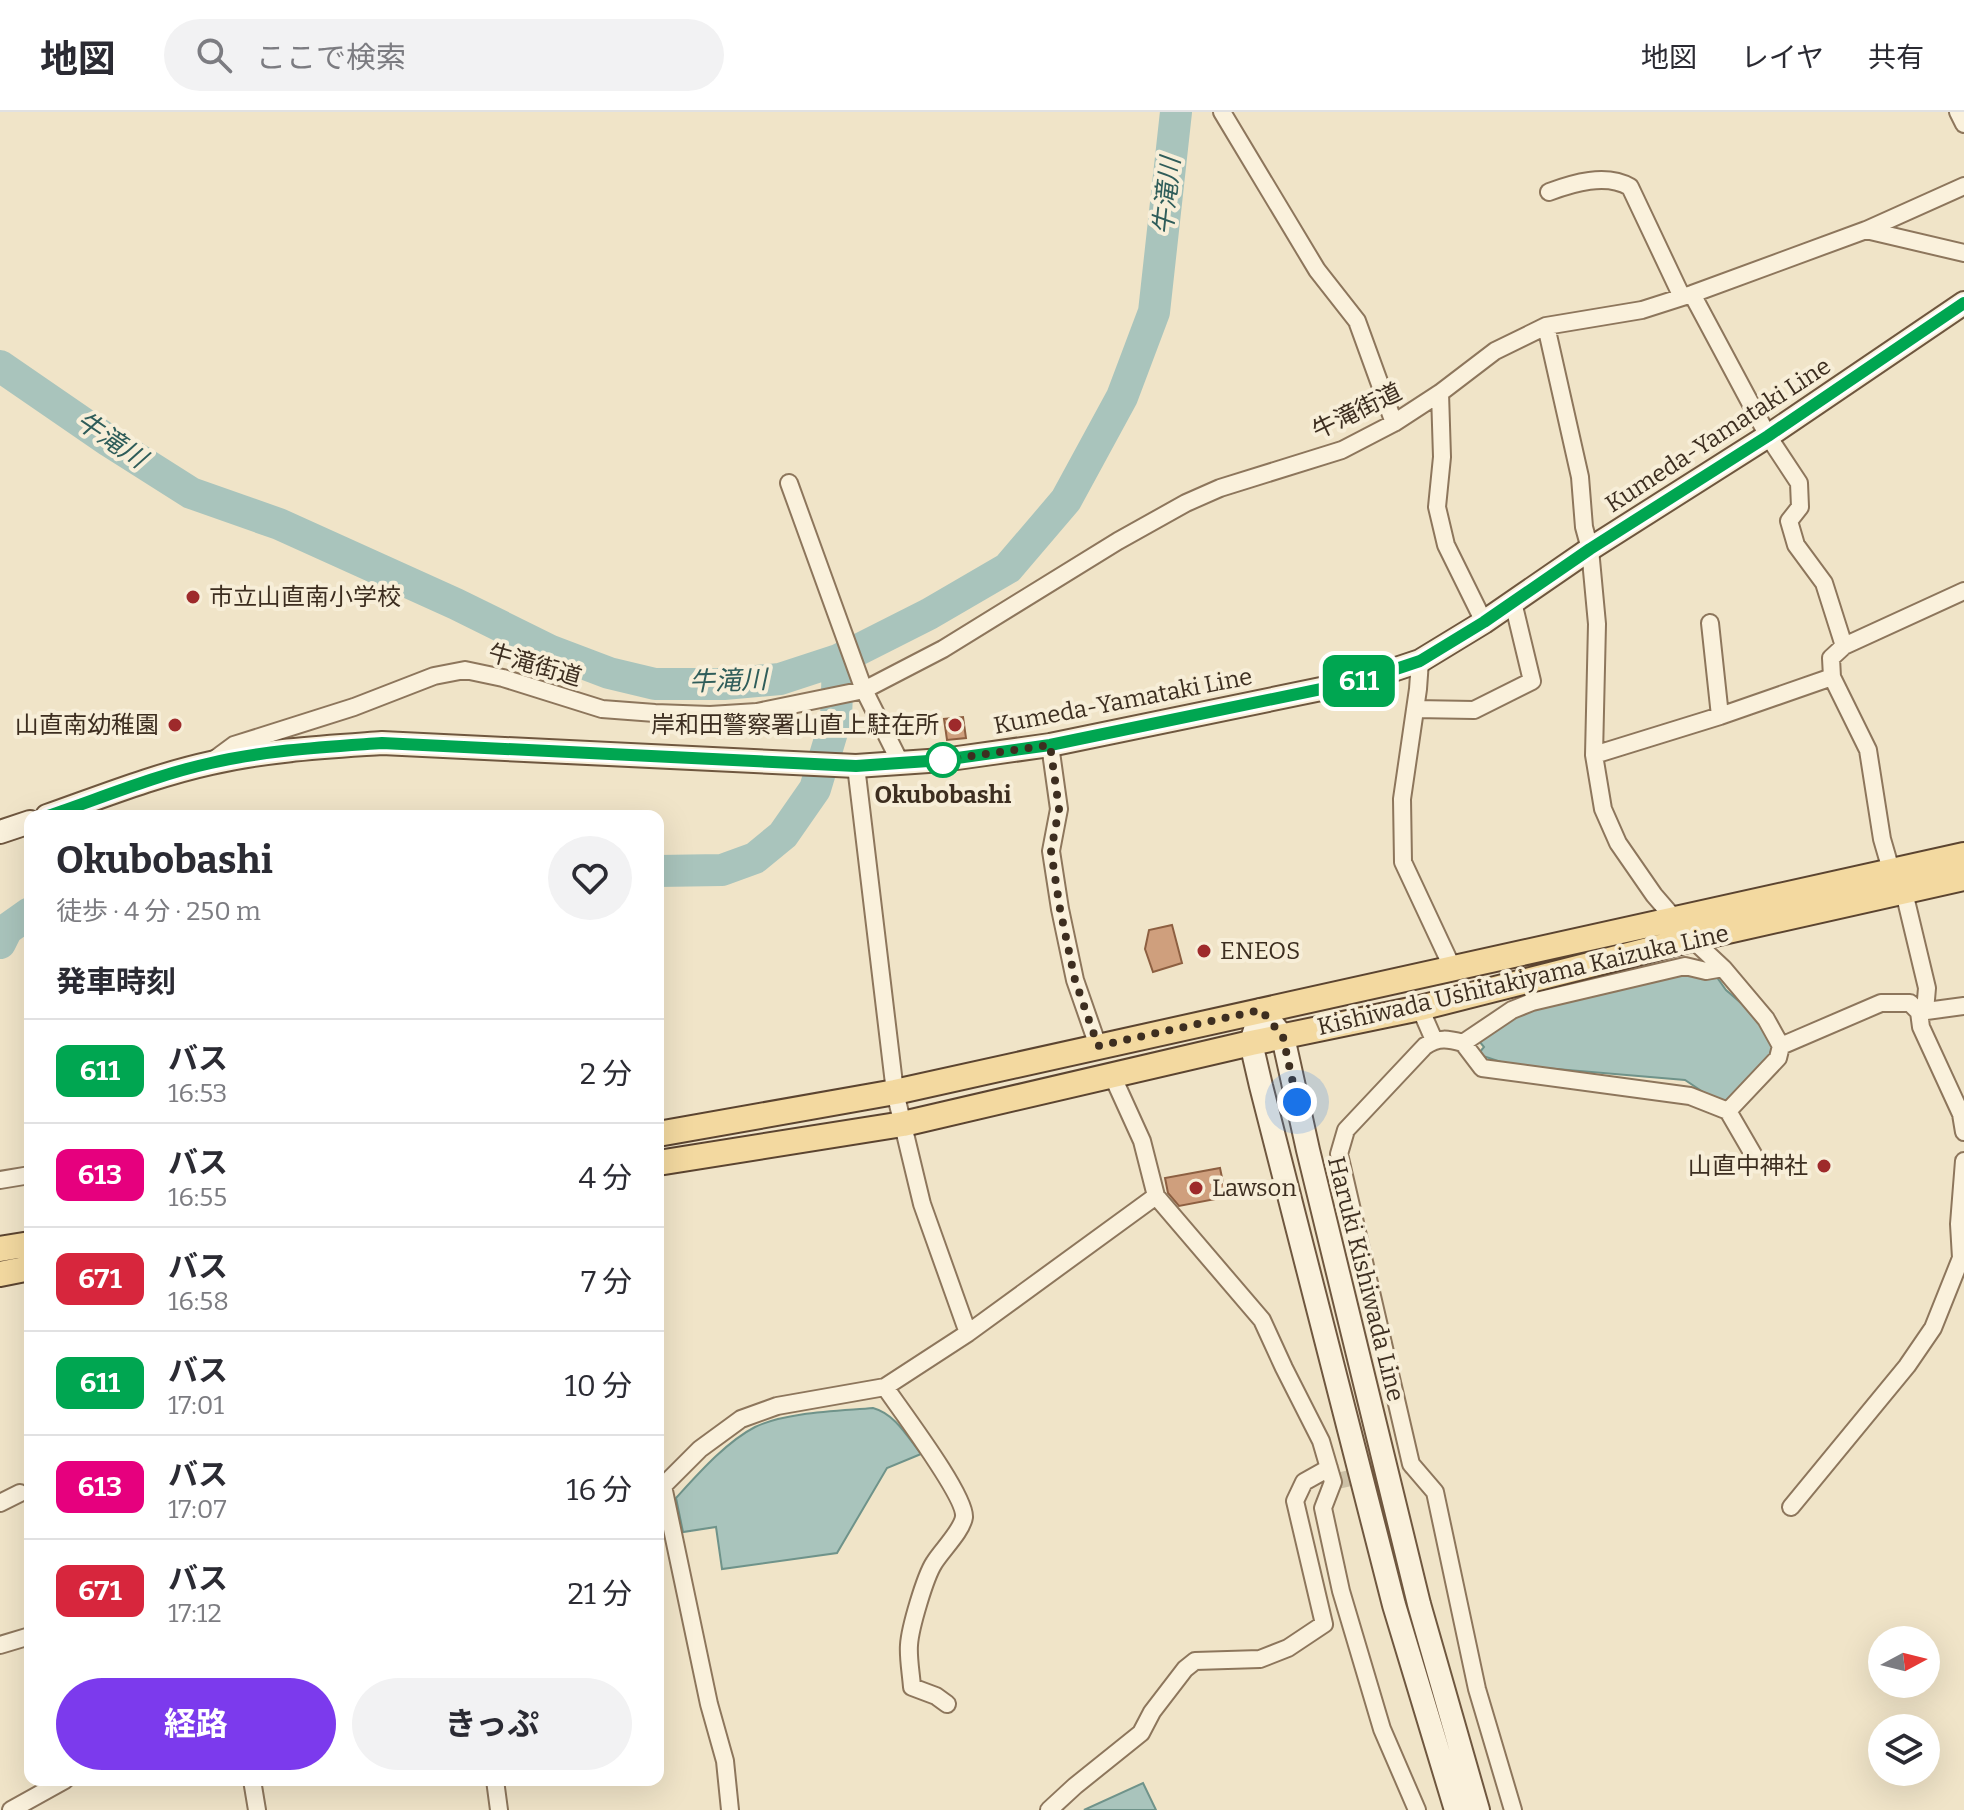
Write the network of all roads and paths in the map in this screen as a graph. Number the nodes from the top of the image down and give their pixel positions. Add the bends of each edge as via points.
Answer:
1 (1222, 112) edge
2 (1958, 112) edge
3 (1964, 124) edge
4 (1964, 186) edge
5 (1549, 192) dead end
6 (1866, 230) junction
7 (1964, 253) edge
8 (1687, 295) junction
9 (1964, 303) edge
10 (1546, 326) junction
11 (1440, 393) junction
12 (1394, 423) junction
13 (1768, 436) junction
14 (789, 483) dead end
15 (1590, 549) junction
16 (1964, 591) edge
17 (1513, 602) junction
18 (1484, 622) junction
19 (1710, 623) dead end
20 (1844, 646) junction
21 (1420, 661) junction
22 (1832, 677) junction
23 (862, 686) junction
24 (1415, 709) junction
25 (1720, 716) junction
26 (308, 722) junction
27 (1050, 745) junction
28 (309, 748) junction
29 (1594, 755) junction
30 (210, 763) junction
31 (901, 764) junction
32 (847, 765) junction
33 (64, 810) edge
34 (24, 824) edge
35 (0, 832) edge
36 (1964, 855) edge
37 (1891, 870) junction
38 (1964, 878) edge
39 (1904, 892) junction
40 (1675, 919) junction
41 (1692, 939) junction
42 (1723, 968) junction
43 (1453, 969) junction
44 (1964, 1006) edge
45 (1420, 1008) junction
46 (1261, 1010) junction
47 (1922, 1011) junction
48 (1283, 1037) junction
49 (1434, 1040) junction
50 (1251, 1043) junction
51 (1463, 1043) junction
52 (1098, 1046) junction
53 (1781, 1046) junction
54 (1112, 1075) junction
55 (895, 1092) junction
56 (1728, 1111) junction
57 (903, 1124) junction
58 (1964, 1132) edge
59 (664, 1133) edge
60 (1757, 1161) dead end
61 (1964, 1161) edge
62 (664, 1162) edge
63 (24, 1176) edge
64 (0, 1180) edge
65 (1156, 1196) junction
66 (24, 1245) edge
67 (0, 1249) edge
68 (24, 1269) edge
69 (0, 1274) edge
70 (968, 1333) junction
71 (885, 1387) junction
72 (1329, 1468) junction
73 (664, 1484) edge
74 (20, 1493) dead end
75 (0, 1503) edge
76 (664, 1506) edge
77 (1791, 1507) dead end
78 (24, 1638) edge
79 (0, 1645) edge
80 (947, 1704) dead end
81 (54, 1786) edge
82 (253, 1786) edge
83 (496, 1786) edge
84 (46, 1790) junction
85 (11, 1810) edge
86 (47, 1810) edge
87 (257, 1810) edge
88 (499, 1810) edge
89 (730, 1810) edge
90 (1049, 1810) edge
91 (1417, 1810) edge
92 (1456, 1810) edge
93 (1478, 1810) edge
94 (1513, 1810) edge

1 - 12 street via 1317,270 1357,321
2 - 3 street
4 - 6 street, 牛滝街道
5 - 8 street via 1599,181 1630,187
6 - 7 street
6 - 8 street, 牛滝街道
8 - 10 street, 牛滝街道 via 1642,310
8 - 13 street
9 - 13 street, Kumeda-Yamataki Line
10 - 11 street, 牛滝街道 via 1495,351
10 - 15 street via 1580,477
11 - 12 street, 牛滝街道
11 - 18 street via 1437,507 1446,545
12 - 23 street, 牛滝街道 via 1342,450 1186,503 943,649
13 - 15 street, Kumeda-Yamataki Line
13 - 20 street via 1799,483 1800,507 1789,521 1796,545 1824,583
14 - 23 street
15 - 17 street, Kumeda-Yamataki Line
15 - 29 street via 1597,624
16 - 20 street
17 - 18 street, Kumeda-Yamataki Line
17 - 24 street via 1532,681 1474,710
18 - 21 street, Kumeda-Yamataki Line
19 - 25 street
20 - 22 street via 1831,658
21 - 24 street
21 - 27 street, Kumeda-Yamataki Line via 1360,681
22 - 25 street
22 - 37 street via 1868,750
23 - 26 street, 牛滝街道 via 757,712 710,715 602,709 465,670 434,676
23 - 31 street
24 - 43 street via 1402,799 1403,862
25 - 29 street
26 - 28 street
26 - 30 street, 牛滝街道 via 234,745
27 - 31 street, Kumeda-Yamataki Line
27 - 52 street via 1059,809 1051,851 1060,909 1075,980
28 - 30 street, Kumeda-Yamataki Line
28 - 32 street, Kumeda-Yamataki Line via 382,743
29 - 40 street via 1603,809 1618,843
30 - 33 street, Kumeda-Yamataki Line
31 - 32 street, Kumeda-Yamataki Line
32 - 55 street
34 - 35 street
36 - 37 main road, Kishiwada Ushitakiyama Kaizuka Line
37 - 40 main road, Kishiwada Ushitakiyama Kaizuka Line
38 - 39 main road, Kishiwada Ushitakiyama Kaizuka Line
39 - 41 main road, Kishiwada Ushitakiyama Kaizuka Line
39 - 47 street via 1927,988
40 - 41 street
40 - 43 main road, Kishiwada Ushitakiyama Kaizuka Line
41 - 42 street
41 - 45 main road, Kishiwada Ushitakiyama Kaizuka Line
42 - 51 street via 1685,966 1532,1002
42 - 53 street via 1766,1019
43 - 46 main road, Kishiwada Ushitakiyama Kaizuka Line
44 - 47 street
45 - 48 main road, Kishiwada Ushitakiyama Kaizuka Line
45 - 49 street
46 - 48 street, Haruki Kishiwada Line
46 - 50 street
46 - 52 main road, Kishiwada Ushitakiyama Kaizuka Line
47 - 53 street via 1910,1003 1881,1003
47 - 58 street via 1921,1027 1961,1114
48 - 50 main road, Kishiwada Ushitakiyama Kaizuka Line
48 - 93 street, Haruki Kishiwada Line via 1419,1604
49 - 51 street
49 - 94 street via 1346,1130 1339,1154 1411,1464 1435,1492 1477,1689
50 - 54 main road, Kishiwada Ushitakiyama Kaizuka Line
50 - 92 street via 1394,1605
51 - 56 street via 1482,1068 1690,1096
52 - 55 main road, Kishiwada Ushitakiyama Kaizuka Line
53 - 56 street via 1778,1058
54 - 57 main road, Kishiwada Ushitakiyama Kaizuka Line
54 - 65 street via 1142,1141
55 - 57 street
55 - 59 main road, Kishiwada Ushitakiyama Kaizuka Line
56 - 60 street
57 - 62 main road, Kishiwada Ushitakiyama Kaizuka Line
57 - 70 street via 922,1204
61 - 77 street via 1961,1258 1933,1328
63 - 64 street
65 - 70 street
65 - 72 street via 1262,1320
66 - 67 main road
68 - 69 main road
70 - 71 street
71 - 73 street via 777,1406 741,1419
71 - 80 street via 962,1506 959,1527 932,1565 909,1644 912,1687
72 - 90 street via 1304,1482 1295,1501 1324,1624 1260,1659 1195,1661 1141,1733
72 - 91 street via 1333,1482 1323,1508 1341,1591 1382,1729
74 - 75 street
76 - 89 street via 725,1761
78 - 79 street
81 - 84 street
82 - 87 street
83 - 88 street
84 - 85 street
84 - 86 street

